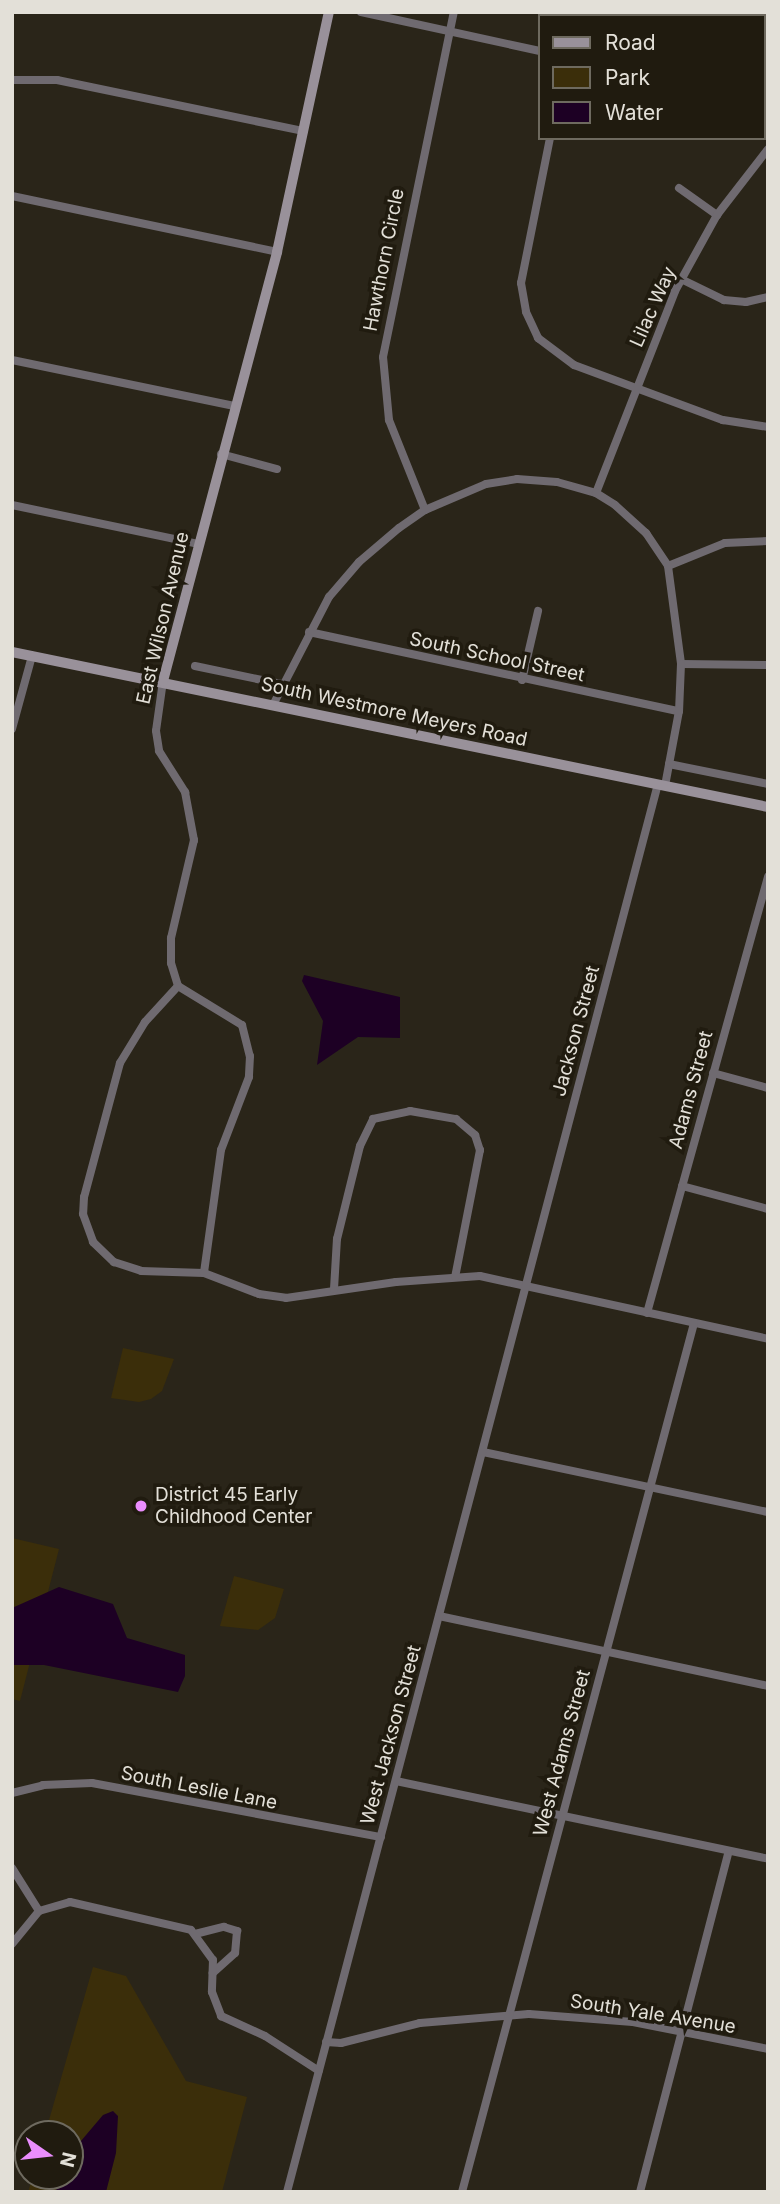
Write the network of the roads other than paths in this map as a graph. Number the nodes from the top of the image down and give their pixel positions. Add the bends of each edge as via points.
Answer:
1 (329, 12) edge
2 (361, 12) edge
3 (454, 12) edge
4 (449, 32) junction
5 (538, 51) edge
6 (12, 80) edge
7 (304, 131) junction
8 (550, 140) edge
9 (768, 149) edge
10 (679, 188) dead end
11 (12, 196) edge
12 (717, 215) junction
13 (277, 252) junction
14 (681, 279) junction
15 (768, 297) edge
16 (12, 360) edge
17 (636, 388) junction
18 (234, 406) junction
19 (768, 427) edge
20 (221, 454) junction
21 (277, 469) dead end
22 (596, 493) junction
23 (12, 505) edge
24 (425, 510) junction
25 (768, 541) edge
26 (198, 544) junction
27 (668, 566) junction
28 (538, 611) dead end
29 (309, 632) junction
30 (12, 652) edge
31 (32, 656) junction
32 (681, 664) junction
33 (768, 665) edge
34 (195, 666) dead end
35 (522, 680) junction
36 (163, 681) junction
37 (281, 684) junction
38 (273, 705) junction
39 (679, 711) junction
40 (12, 729) edge
41 (669, 764) junction
42 (768, 784) edge
43 (661, 785) junction
44 (768, 807) edge
45 (768, 876) edge
46 (178, 986) junction
47 (713, 1073) junction
48 (768, 1088) edge
49 (682, 1186) junction
50 (768, 1209) edge
51 (204, 1273) junction
52 (455, 1277) junction
53 (527, 1287) junction
54 (334, 1289) junction
55 (647, 1313) junction
56 (694, 1323) junction
57 (768, 1339) edge
58 (484, 1452) junction
59 (650, 1487) junction
60 (768, 1512) edge
61 (439, 1616) junction
62 (606, 1651) junction
63 (768, 1686) edge
64 (396, 1781) junction
65 (12, 1793) edge
66 (562, 1815) junction
67 (381, 1837) junction
68 (729, 1851) junction
69 (768, 1859) edge
70 (12, 1868) edge
71 (39, 1911) junction
72 (195, 1934) junction
73 (12, 1944) edge
74 (214, 1973) junction
75 (508, 2015) junction
76 (683, 2031) junction
77 (326, 2042) junction
78 (768, 2049) edge
79 (319, 2071) junction
80 (287, 2192) edge
81 (463, 2192) edge
82 (640, 2192) edge

1 - 7 street, East Wilson Avenue
2 - 4 street
3 - 4 street, Hawthorn Circle
4 - 5 street
4 - 24 street, Hawthorn Circle via 383,356 389,420
6 - 7 street via 46,78
7 - 13 street, East Wilson Avenue
8 - 17 street via 521,274 526,312 538,338 561,359
9 - 12 street, Lilac Way
10 - 12 street
11 - 13 street
12 - 14 street, Lilac Way
13 - 18 street, East Wilson Avenue
14 - 15 street via 724,300
14 - 17 street, Lilac Way
16 - 18 street
17 - 19 street via 723,420
17 - 22 street, Lilac Way
18 - 20 street, East Wilson Avenue
20 - 21 street
20 - 26 street, East Wilson Avenue
22 - 24 street via 549,480 510,479 476,487
22 - 27 street via 638,524
23 - 26 street
24 - 29 street via 359,562 329,597
25 - 27 street via 725,543
26 - 36 street, East Wilson Avenue
27 - 32 street, Jackson Street
28 - 35 street
29 - 35 street, South School Street
29 - 37 street
30 - 31 street, South Westmore Meyers Road
31 - 36 street, South Westmore Meyers Road
31 - 40 street
32 - 33 street
32 - 39 street, Jackson Street
34 - 37 street
35 - 39 street, South School Street
36 - 38 street, South Westmore Meyers Road
36 - 46 street, East Wilson Avenue via 156,731 159,751 185,792 194,840 170,947
37 - 38 street
38 - 43 street, South Westmore Meyers Road
39 - 41 street, Jackson Street
41 - 42 street
41 - 43 street, Jackson Street
43 - 44 street, South Westmore Meyers Road
43 - 53 street, Jackson Street
45 - 47 street, Adams Street
46 - 51 street via 243,1025 250,1056 248,1077 221,1150
46 - 51 street via 134,1038 108,1097 83,1207 93,1242 106,1256 135,1270
47 - 48 street
47 - 49 street, Adams Street
49 - 50 street
49 - 55 street, Adams Street
51 - 54 street via 272,1297
52 - 53 street via 480,1276
52 - 54 street
52 - 54 street via 480,1150 475,1135 456,1119 412,1111 373,1119 360,1146 337,1240
53 - 55 street
53 - 58 street, West Jackson Street
55 - 56 street
56 - 57 street
56 - 59 street, West Adams Street
58 - 59 street
58 - 61 street, West Jackson Street
59 - 60 street
59 - 62 street, West Adams Street
61 - 62 street
61 - 64 street, West Jackson Street
62 - 63 street
62 - 66 street, West Adams Street
64 - 66 street
64 - 67 street, West Jackson Street
65 - 67 street, South Leslie Lane via 43,1785 92,1783
66 - 68 street
66 - 75 street, West Adams Street
67 - 77 street, West Jackson Street
68 - 69 street
68 - 76 street
70 - 71 street
71 - 72 street via 70,1902 86,1903
71 - 73 street
72 - 74 street via 213,1960
72 - 74 street via 224,1927 237,1931 235,1953
74 - 79 street via 212,1992 221,2016 265,2036
75 - 76 street, South Yale Avenue via 603,2018
75 - 77 street, South Yale Avenue via 421,2023 341,2043
75 - 81 street, West Adams Street
76 - 78 street, South Yale Avenue
76 - 82 street
77 - 79 street, West Jackson Street
79 - 80 street, West Jackson Street

